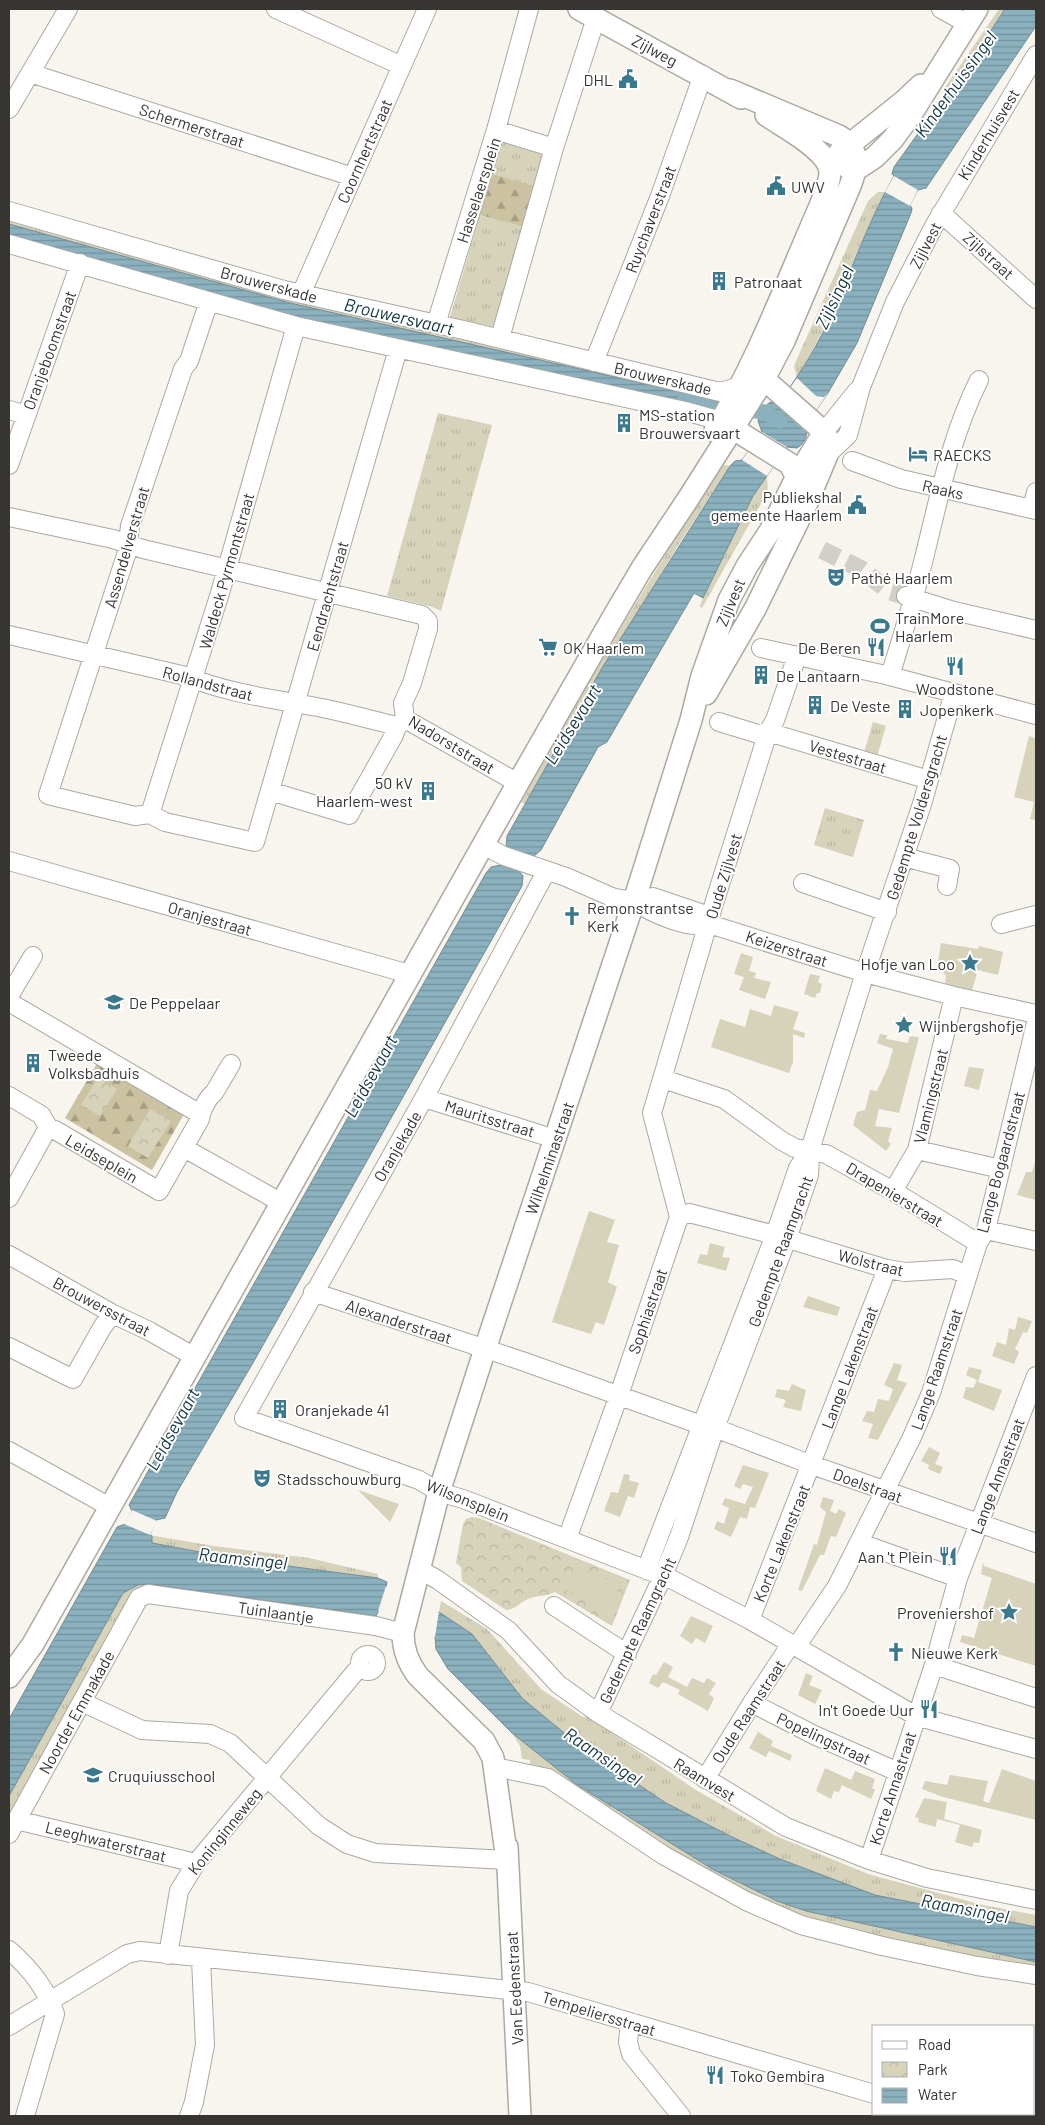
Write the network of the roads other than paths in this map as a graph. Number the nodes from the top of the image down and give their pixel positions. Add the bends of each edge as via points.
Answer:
1 (68, 9) edge
2 (276, 9) edge
3 (427, 9) edge
4 (530, 9) edge
5 (941, 9) edge
6 (588, 13) edge
7 (973, 16) edge
8 (1036, 55) edge
9 (945, 62) junction
10 (402, 66) junction
11 (30, 73) junction
12 (703, 75) junction
13 (730, 90) junction
14 (9, 108) edge
15 (496, 130) junction
16 (850, 144) junction
17 (554, 148) junction
18 (829, 163) junction
19 (857, 169) junction
20 (353, 176) junction
21 (9, 211) edge
22 (941, 213) junction
23 (9, 244) edge
24 (80, 263) junction
25 (301, 294) junction
26 (1036, 298) edge
27 (209, 301) junction
28 (436, 324) junction
29 (296, 326) junction
30 (500, 338) junction
31 (398, 349) junction
32 (594, 362) junction
33 (979, 380) dead end
34 (774, 387) junction
35 (861, 387) junction
36 (17, 413) edge
37 (738, 416) junction
38 (817, 426) junction
39 (852, 461) dead end
40 (800, 463) junction
41 (9, 465) edge
42 (941, 488) junction
43 (1035, 504) edge
44 (9, 517) edge
45 (128, 543) junction
46 (227, 569) junction
47 (328, 593) junction
48 (910, 597) junction
49 (1036, 630) edge
50 (9, 635) edge
51 (761, 648) dead end
52 (93, 656) junction
53 (797, 656) junction
54 (888, 676) junction
55 (193, 679) junction
56 (954, 693) junction
57 (296, 704) junction
58 (1036, 715) edge
59 (691, 720) junction
60 (719, 722) dead end
61 (402, 723) junction
62 (768, 732) junction
63 (929, 780) junction
64 (518, 783) junction
65 (270, 791) junction
66 (150, 814) junction
67 (483, 845) junction
68 (904, 857) junction
69 (9, 861) edge
70 (546, 872) junction
71 (949, 877) dead end
72 (803, 883) dead end
73 (624, 899) junction
74 (887, 912) junction
75 (1036, 915) edge
76 (709, 924) junction
77 (1002, 924) dead end
78 (33, 956) dead end
79 (865, 973) junction
80 (410, 977) junction
81 (9, 996) edge
82 (954, 996) junction
83 (9, 1002) edge
84 (1036, 1014) edge
85 (1036, 1023) edge
86 (1033, 1048) edge
87 (231, 1064) dead end
88 (663, 1079) junction
89 (9, 1096) edge
90 (424, 1098) junction
91 (200, 1114) junction
92 (50, 1130) junction
93 (555, 1138) junction
94 (184, 1148) junction
95 (810, 1150) junction
96 (917, 1150) junction
97 (1001, 1169) junction
98 (893, 1191) junction
99 (9, 1198) edge
100 (282, 1203) junction
101 (679, 1216) junction
102 (781, 1237) junction
103 (982, 1237) junction
104 (1036, 1241) edge
105 (9, 1255) edge
106 (887, 1269) junction
107 (968, 1275) junction
108 (313, 1292) junction
109 (113, 1314) junction
110 (9, 1347) edge
111 (485, 1349) junction
112 (195, 1357) junction
113 (1036, 1376) edge
114 (619, 1395) junction
115 (1031, 1401) edge
116 (244, 1418) joint
117 (708, 1427) junction
118 (9, 1451) edge
119 (812, 1465) junction
120 (884, 1490) junction
121 (439, 1492) junction
122 (110, 1507) junction
123 (978, 1524) junction
124 (567, 1539) junction
125 (860, 1543) junction
126 (1036, 1543) edge
127 (419, 1569) junction
128 (654, 1573) junction
129 (958, 1578) junction
130 (148, 1594) joint
131 (554, 1606) dead end
132 (750, 1620) junction
133 (405, 1628) junction
134 (794, 1646) junction
135 (627, 1654) junction
136 (934, 1665) junction
137 (361, 1668) dead end
138 (9, 1678) edge
139 (1036, 1698) edge
140 (82, 1702) junction
141 (752, 1703) junction
142 (598, 1713) junction
143 (916, 1716) junction
144 (1036, 1749) edge
145 (502, 1768) junction
146 (898, 1772) junction
147 (267, 1778) junction
148 (705, 1779) junction
149 (13, 1827) edge
150 (507, 1860) junction
151 (869, 1860) junction
152 (196, 1863) junction
153 (1036, 1900) edge
154 (9, 1950) edge
155 (168, 1955) junction
156 (201, 1958) junction
157 (1036, 1975) edge
158 (514, 1989) junction
159 (50, 2000) junction
160 (630, 2022) junction
161 (9, 2026) edge
162 (872, 2093) edge
163 (25, 2116) edge
164 (188, 2116) edge
165 (520, 2116) edge
166 (681, 2116) edge

1 - 11 street
2 - 10 street
3 - 10 street, Coornhertstraat
4 - 15 street
5 - 7 street
6 - 12 main road, Zijlweg
6 - 17 street
7 - 9 main road
8 - 22 street, Kinderhuisvest
9 - 16 main road via 904,101
9 - 19 main road via 893,139
10 - 20 street, Coornhertstraat
11 - 14 street
11 - 20 street, Schermerstraat
12 - 13 main road, Zijlweg
12 - 32 street, Ruychaverstraat via 660,196
13 - 16 main road, Zijlweg via 839,136
13 - 18 main road, Zijlweg via 821,152
15 - 17 street, Hasselaersplein
15 - 28 street, Hasselaersplein
16 - 18 main road
16 - 19 main road via 855,152
17 - 30 street
18 - 19 main road
18 - 37 main road via 828,185
19 - 34 main road via 784,341
20 - 25 street, Coornhertstraat
21 - 25 street, Brouwerskade
22 - 26 street, Zijlstraat
22 - 35 street, Zijlvest via 895,302
23 - 24 street
24 - 27 street
24 - 36 street, Oranjeboomstraat
25 - 28 street, Brouwerskade
27 - 29 street
27 - 45 street, Assendelverstraat via 130,526
28 - 30 street, Brouwerskade
29 - 31 street
29 - 46 street, Waldeck Pyrmontstraat
30 - 32 street, Brouwerskade
31 - 37 street via 691,412
31 - 47 street, Eendrachtstraat
32 - 37 street, Brouwerskade via 720,392
33 - 42 street via 964,411
34 - 37 main road
34 - 38 main road
35 - 38 street, Zijlvest
35 - 40 street, Zijlvest via 848,434
36 - 41 street, Oranjeboomstraat
37 - 40 main road
37 - 64 main road via 642,568
38 - 40 main road via 827,438
39 - 42 street, Raaks via 901,479
40 - 59 main road, Zijlvest via 770,531 728,600
40 - 59 main road, Zijlvest via 806,505 756,607
42 - 43 street, Raaks
42 - 48 street
44 - 45 street
45 - 46 street
45 - 52 street, Assendelverstraat
46 - 47 street
46 - 55 street, Waldeck Pyrmontstraat
47 - 57 street, Eendrachtstraat
47 - 61 street, Nadorststraat via 418,615 429,625 412,684 403,703
48 - 49 street
48 - 54 street
50 - 52 street, Rollandstraat
51 - 53 street
52 - 55 street, Rollandstraat
52 - 66 street, Assendelverstraat via 48,795 135,816
53 - 54 street
53 - 62 street, Oude Zijlvest
54 - 56 street
55 - 57 street, Rollandstraat
55 - 66 street, Waldeck Pyrmontstraat
56 - 58 street
56 - 63 street, Gedempte Voldersgracht
57 - 61 street, Rollandstraat
57 - 65 street, Eendrachtstraat
59 - 73 main road, Wilhelminastraat
60 - 62 street, Vestestraat via 758,734
61 - 64 street, Nadorststraat
61 - 65 street via 349,815
62 - 63 street, Vestestraat
62 - 76 street, Oude Zijlvest
63 - 68 street, Gedempte Voldersgracht
64 - 67 main road
65 - 66 street, Eendrachtstraat via 255,842 165,822
67 - 70 street, Keizerstraat
67 - 80 main road
68 - 71 street
68 - 74 street, Gedempte Voldersgracht
69 - 80 street, Oranjestraat via 402,972
70 - 73 street, Keizerstraat
70 - 90 street, Oranjekade
72 - 74 street, Gedempte Voldersgracht
73 - 76 street, Keizerstraat via 648,911 699,927
73 - 93 main road, Wilhelminastraat
74 - 79 street, Gedempte Voldersgracht
75 - 77 street
76 - 79 street, Keizerstraat
76 - 88 street, Oude Zijlvest
78 - 81 street
79 - 82 street, Keizerstraat
79 - 95 street, Gedempte Voldersgracht
80 - 100 main road
82 - 84 street, Keizerstraat
82 - 96 street, Vlamingstraat
83 - 91 street
85 - 86 street, Lange Bogaardstraat
86 - 97 street, Lange Bogaardstraat
87 - 91 street, Leidseplein
88 - 95 street, Drapenierstraat via 724,1099 782,1141 795,1148
88 - 101 street via 652,1113
89 - 92 street, Leidseplein via 41,1115
90 - 93 street, Mauritsstraat
90 - 108 street, Oranjekade
91 - 94 street, Leidseplein
92 - 94 street, Leidseplein via 159,1191
92 - 99 street via 45,1133
93 - 111 main road, Wilhelminastraat
94 - 100 street
95 - 98 street, Drapenierstraat via 826,1154
95 - 102 street, Gedempte Raamgracht via 809,1175
96 - 97 street
96 - 98 street, Vlamingstraat
97 - 103 street, Lange Bogaardstraat
98 - 103 street, Drapenierstraat
100 - 112 main road
101 - 102 street, Wolstraat via 689,1213
101 - 114 street, Sophiastraat
102 - 106 street, Wolstraat
102 - 117 street, Gedempte Raamgracht
103 - 104 street, Drapenierstraat
103 - 107 street, Lange Raamstraat
105 - 109 street, Brouwersstraat
106 - 107 street, Wolstraat via 905,1272 953,1269
106 - 119 street, Lange Lakenstraat
107 - 120 street, Lange Raamstraat via 931,1394
108 - 111 street, Alexanderstraat
108 - 116 street, Oranjekade
109 - 110 street via 73,1379
109 - 112 street, Brouwersstraat
111 - 114 street, Alexanderstraat
111 - 121 main road, Wilhelminastraat
112 - 122 main road
113 - 115 street, Lange Annastraat
114 - 117 street, Doelstraat
114 - 124 street, Sophiastraat
115 - 123 street, Lange Annastraat
116 - 121 street, Wilsonsplein via 419,1480
117 - 119 street, Doelstraat
117 - 128 street, Gedempte Raamgracht via 679,1537
118 - 122 street
119 - 120 street, Doelstraat
119 - 132 street, Korte Lakenstraat
120 - 123 street, Doelstraat
120 - 125 street, Lange Raamstraat
121 - 124 street, Wilsonsplein
121 - 127 main road, Wilhelminastraat
122 - 138 main road via 33,1644
123 - 126 street, Doelstraat
123 - 129 street, Lange Annastraat
124 - 128 street, Wilsonsplein
125 - 129 street
125 - 134 street, Oude Raamstraat via 837,1586
127 - 133 main road, Wilhelminastraat
127 - 142 street, Raamvest via 510,1631 558,1684
128 - 132 street, Wilsonsplein
128 - 135 street, Gedempte Raamgracht
129 - 136 street, Lange Annastraat
130 - 133 street, Tuinlaantje
130 - 140 street, Noorder Emmakade via 134,1605
131 - 135 street
132 - 134 street, Wilsonsplein
133 - 145 main road via 444,1686 496,1735 504,1747
134 - 141 street, Oude Raamstraat
134 - 143 street, Wilsonsplein
135 - 142 street, Gedempte Raamgracht
136 - 139 street
136 - 143 street, Korte Annastraat
137 - 147 street, Koninginneweg
140 - 147 street via 142,1730 210,1734 230,1743
140 - 149 street, Noorder Emmakade
141 - 146 street, Popelingstraat
141 - 148 street, Oude Raamstraat
142 - 148 street, Raamvest
143 - 144 street, Wilsonsplein
143 - 146 street, Korte Annastraat
145 - 150 main road, Van Eedenstraat
145 - 157 street via 548,1778 662,1854 746,1901 801,1925 882,1946
146 - 151 street, Korte Annastraat
147 - 150 street via 319,1826 347,1844 375,1853
147 - 152 street, Koninginneweg
148 - 151 street, Raamvest via 786,1827
149 - 152 street, Leeghwaterstraat
150 - 158 main road, Van Eedenstraat
151 - 153 street, Raamvest via 926,1878
152 - 155 street, Koninginneweg via 179,1891
154 - 159 street via 25,1964
155 - 156 street, Tempeliersstraat
155 - 159 street via 140,1951 127,1954
156 - 158 street, Tempeliersstraat
156 - 164 street via 205,2045 194,2102
158 - 160 street, Tempeliersstraat
158 - 165 main road, Van Eedenstraat
159 - 161 street
159 - 163 street via 55,2014
160 - 162 street, Tempeliersstraat
160 - 166 street via 628,2042 631,2054

